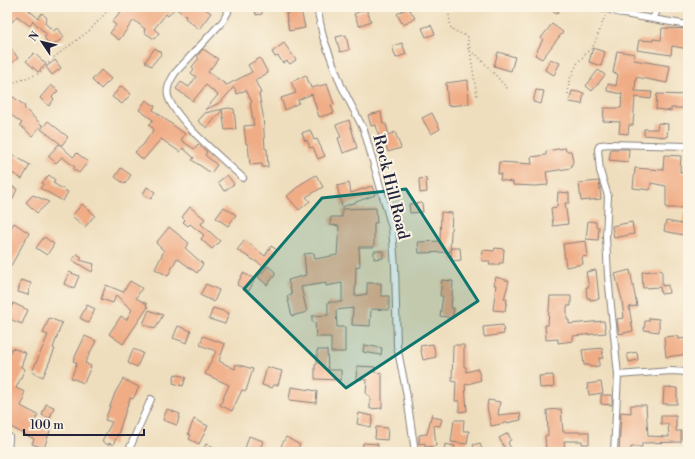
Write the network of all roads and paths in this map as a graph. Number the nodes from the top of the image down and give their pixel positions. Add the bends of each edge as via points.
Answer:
1 (111, 7) edge
2 (228, 7) edge
3 (317, 7) edge
4 (448, 7) edge
5 (600, 7) edge
6 (659, 7) edge
7 (607, 10) junction
8 (653, 18) junction
9 (688, 25) edge
10 (468, 37) junction
11 (7, 85) edge
12 (508, 89) dead end
13 (568, 94) dead end
14 (7, 95) edge
15 (12, 95) dead end
16 (477, 97) dead end
17 (688, 146) edge
18 (243, 178) dead end
19 (688, 372) edge
20 (618, 375) junction
21 (151, 399) dead end
22 (9, 437) dead end
23 (8, 452) edge
24 (128, 452) edge
25 (415, 452) edge
26 (614, 452) edge

1 - 11 path via 90,30 54,58 40,73
2 - 18 street via 223,21 175,73 169,83 168,96 186,124
3 - 25 street, Rock Hill Road via 323,37 341,85 364,130 392,228 397,346
4 - 10 path via 451,30
5 - 7 street
6 - 8 street
7 - 8 street
7 - 13 path via 594,45 578,62 573,72
8 - 9 street
10 - 12 path via 468,50 478,56
10 - 16 path
14 - 15 path
17 - 20 street via 609,144 599,147 600,171 608,196 608,276
19 - 20 street
20 - 26 street
21 - 24 street
22 - 23 street

